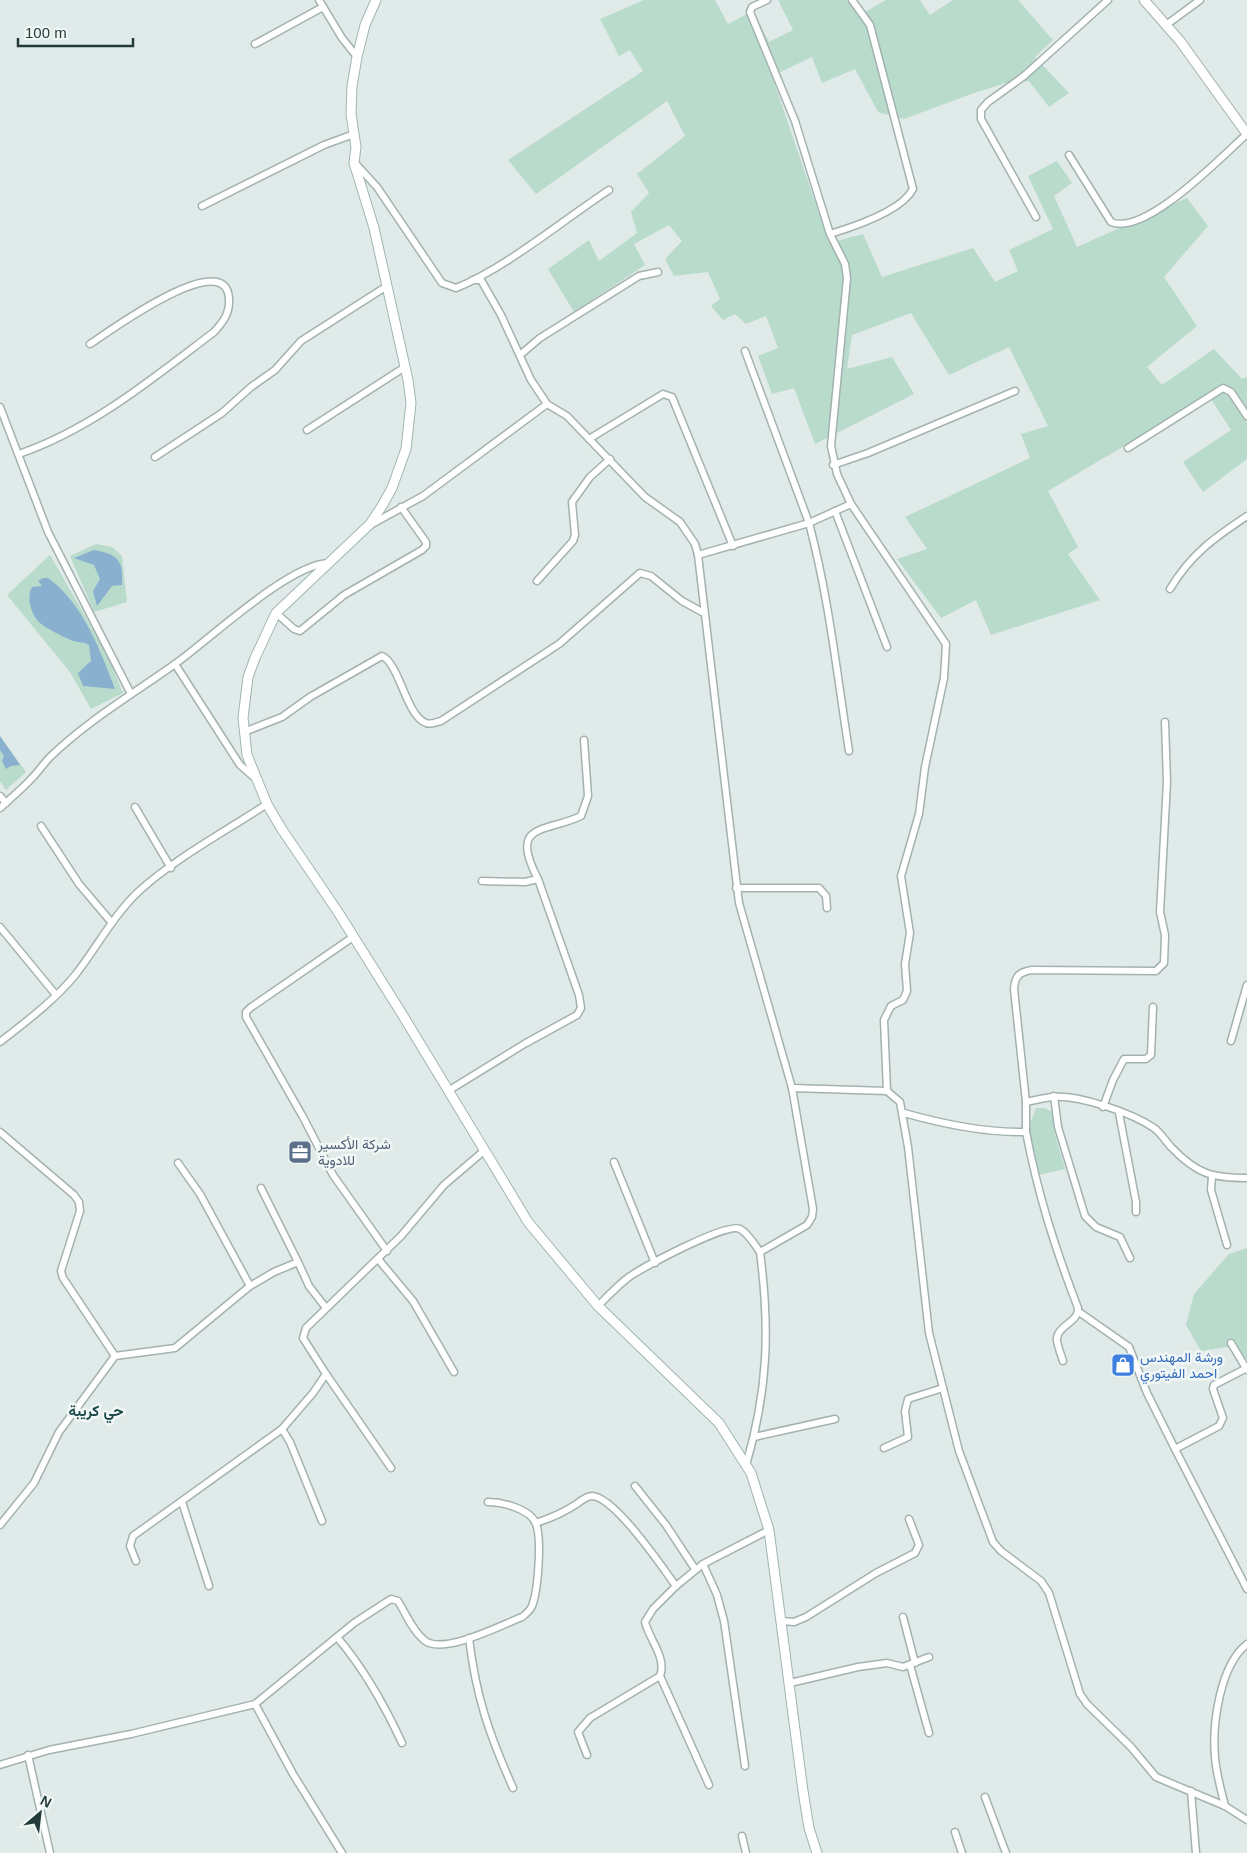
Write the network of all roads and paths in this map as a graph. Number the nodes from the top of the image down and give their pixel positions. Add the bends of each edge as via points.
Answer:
1 (319, 0) edge
2 (376, 0) edge
3 (767, 0) edge
4 (852, 0) edge
5 (1108, 0) edge
6 (1144, 0) edge
7 (1200, 0) edge
8 (323, 7) junction
9 (1166, 25) junction
10 (255, 44) dead end
11 (357, 57) junction
12 (354, 134) junction
13 (1247, 134) edge
14 (1069, 156) dead end
15 (354, 163) junction
16 (609, 190) dead end
17 (202, 206) dead end
18 (1036, 217) dead end
19 (830, 234) junction
20 (658, 272) dead end
21 (473, 280) junction
22 (387, 286) junction
23 (90, 344) dead end
24 (744, 351) dead end
25 (520, 355) junction
26 (405, 367) junction
27 (1015, 391) dead end
28 (547, 404) junction
29 (0, 407) edge
30 (1247, 416) edge
31 (307, 430) dead end
32 (589, 439) junction
33 (1128, 448) dead end
34 (19, 454) junction
35 (155, 457) dead end
36 (610, 459) junction
37 (834, 464) junction
38 (851, 504) junction
39 (401, 507) junction
40 (835, 511) junction
41 (1247, 516) edge
42 (809, 523) junction
43 (370, 524) junction
44 (733, 546) junction
45 (698, 555) junction
46 (328, 563) junction
47 (537, 581) dead end
48 (1170, 589) dead end
49 (276, 613) junction
50 (704, 613) junction
51 (887, 647) dead end
52 (174, 664) junction
53 (131, 694) junction
54 (1165, 722) dead end
55 (244, 732) junction
56 (584, 740) dead end
57 (849, 751) dead end
58 (257, 780) junction
59 (0, 796) edge
60 (6, 803) junction
61 (267, 804) junction
62 (134, 807) dead end
63 (0, 808) edge
64 (40, 826) dead end
65 (171, 868) junction
66 (538, 879) junction
67 (482, 881) dead end
68 (736, 888) junction
69 (827, 908) dead end
70 (112, 923) junction
71 (0, 927) edge
72 (353, 937) junction
73 (1247, 985) edge
74 (56, 995) junction
75 (1153, 1007) dead end
76 (1231, 1041) dead end
77 (0, 1042) edge
78 (792, 1088) junction
79 (448, 1091) junction
80 (887, 1091) junction
81 (1054, 1096) junction
82 (1026, 1102) junction
83 (1103, 1106) junction
84 (1119, 1112) junction
85 (904, 1114) junction
86 (0, 1132) edge
87 (1026, 1132) junction
88 (484, 1150) junction
89 (614, 1162) dead end
90 (178, 1163) dead end
91 (1212, 1176) junction
92 (1247, 1178) edge
93 (261, 1188) dead end
94 (1136, 1212) dead end
95 (1227, 1245) dead end
96 (386, 1251) junction
97 (760, 1252) junction
98 (1130, 1258) dead end
99 (378, 1259) junction
100 (298, 1262) junction
101 (655, 1263) junction
102 (250, 1286) junction
103 (598, 1306) junction
104 (326, 1308) junction
105 (1079, 1312) junction
106 (1231, 1343) dead end
107 (115, 1356) junction
108 (1063, 1361) dead end
109 (1246, 1370) edge
110 (454, 1372) dead end
111 (326, 1374) junction
112 (943, 1388) junction
113 (835, 1418) dead end
114 (282, 1429) junction
115 (754, 1438) junction
116 (884, 1448) dead end
117 (1175, 1449) junction
118 (746, 1465) junction
119 (391, 1468) dead end
120 (635, 1486) dead end
121 (182, 1502) junction
122 (488, 1502) dead end
123 (909, 1519) dead end
124 (322, 1521) dead end
125 (0, 1524) edge
126 (536, 1524) junction
127 (769, 1530) junction
128 (136, 1560) dead end
129 (703, 1564) junction
130 (695, 1569) junction
131 (209, 1586) dead end
132 (676, 1586) junction
133 (1247, 1589) edge
134 (903, 1617) dead end
135 (782, 1620) junction
136 (337, 1637) junction
137 (469, 1638) junction
138 (1247, 1644) edge
139 (929, 1657) dead end
140 (912, 1664) junction
141 (660, 1676) junction
142 (790, 1683) junction
143 (255, 1704) junction
144 (930, 1733) dead end
145 (402, 1743) dead end
146 (587, 1755) dead end
147 (28, 1756) junction
148 (0, 1765) edge
149 (745, 1766) dead end
150 (709, 1785) dead end
151 (513, 1788) dead end
152 (1190, 1791) junction
153 (985, 1797) dead end
154 (1225, 1806) junction
155 (1247, 1820) edge
156 (955, 1832) dead end
157 (742, 1836) dead end
158 (50, 1853) edge
159 (342, 1853) edge
160 (746, 1853) edge
161 (817, 1853) edge
162 (962, 1853) edge
163 (1006, 1853) edge
164 (1196, 1853) edge

1 - 8 street
2 - 11 main road
3 - 19 street via 752,7 750,12 795,121
4 - 19 street via 870,25 913,189 904,200 880,214
5 - 18 street via 981,110 981,119
6 - 9 main road
7 - 9 street
8 - 10 street
8 - 11 street
9 - 13 main road
11 - 12 main road via 352,105
12 - 15 main road
12 - 17 street via 324,144
13 - 14 street via 1177,198 1151,213 1118,225 1111,222
15 - 21 street via 377,187 442,283 456,288
15 - 22 main road
16 - 21 street
19 - 37 street via 845,264 847,289 831,430
20 - 25 street via 639,276 540,338
21 - 25 street via 481,280
22 - 26 main road
22 - 35 street via 301,341 276,370 222,413
23 - 34 street via 178,290 213,280 228,294 225,320 214,332 102,414 44,446
24 - 42 street
25 - 28 street
26 - 31 street
26 - 43 main road via 411,403 406,449 392,488
27 - 37 street via 868,453
28 - 32 street via 567,416
28 - 39 street via 472,462
29 - 34 street
30 - 33 street via 1231,392 1223,388
32 - 36 street
32 - 44 street via 663,394 672,397
34 - 53 street via 48,532
36 - 45 street via 645,497 680,522 695,544
36 - 47 street via 590,477 572,502 573,541
37 - 38 street
38 - 40 street
38 - 80 street via 946,644 944,678 924,767 918,814 901,876 910,933 905,964 907,991 903,1000 891,1006 884,1020
39 - 43 street
39 - 49 street via 426,542 422,550 344,596 300,631
40 - 42 street
40 - 51 street
41 - 48 street via 1206,543
42 - 44 street
42 - 57 street via 827,598
43 - 46 main road
44 - 45 street
45 - 50 street
46 - 49 main road
46 - 52 street via 311,566 278,586
49 - 55 main road via 248,677
50 - 55 street via 682,601 651,576 640,573 559,644 441,720 431,724 422,721 407,699 393,665 382,656 282,717
50 - 68 street
52 - 53 street
52 - 58 street via 240,765
53 - 60 street via 49,758
54 - 82 street via 1167,782 1160,912 1165,935 1164,963 1156,971 1032,970 1018,975 1014,988
55 - 58 main road via 247,756
56 - 66 street via 587,802 581,816 539,828 533,834 526,851
58 - 61 main road
59 - 60 street
60 - 63 street
61 - 65 street
61 - 72 main road
62 - 65 street
64 - 70 street via 79,884
65 - 70 street via 138,892
66 - 67 street
66 - 79 street via 579,995 580,1011
68 - 69 street via 819,888 826,896
68 - 78 street
70 - 74 street via 76,974
71 - 74 street
72 - 79 main road
72 - 96 street via 250,1008 246,1017 333,1175
73 - 76 street
74 - 77 street
75 - 83 street via 1151,1055 1146,1059 1124,1060 1112,1080
78 - 80 street
78 - 97 street via 812,1217 807,1225
79 - 88 main road
80 - 85 street via 900,1102
81 - 82 street
81 - 83 street
81 - 98 street via 1058,1127 1085,1216 1096,1226 1120,1237
82 - 87 street
83 - 84 street
84 - 91 street via 1155,1129 1184,1161
84 - 94 street
85 - 87 street via 966,1127
85 - 112 street via 929,1333
86 - 107 street via 67,1188 79,1202 80,1210 61,1272
87 - 105 street via 1035,1183 1050,1234
88 - 96 street via 444,1185 428,1207
88 - 103 main road via 528,1222
89 - 101 street
90 - 102 street via 200,1194
91 - 92 street
91 - 95 street via 1210,1190
93 - 100 street
96 - 99 street
97 - 101 street via 744,1232 735,1228 725,1229
97 - 115 street via 766,1302 766,1350 764,1387
99 - 104 street
99 - 110 street via 413,1301
100 - 102 street
100 - 104 street via 308,1286
101 - 103 street via 630,1276
102 - 107 street via 175,1348
103 - 118 main road via 705,1408
104 - 111 street via 306,1328 303,1338
105 - 108 street via 1058,1335
105 - 117 street via 1129,1347 1147,1393
106 - 109 street
107 - 125 street via 59,1432 34,1482
109 - 117 street via 1214,1384 1212,1389 1223,1418 1219,1426
111 - 114 street
111 - 119 street
112 - 116 street via 908,1399 905,1411 908,1437
112 - 152 street via 959,1451 988,1532 1001,1551 1041,1581 1050,1593 1080,1694 1152,1774
113 - 115 street
114 - 121 street
114 - 124 street
115 - 118 street
117 - 133 street
118 - 127 main road
120 - 130 street
121 - 128 street via 134,1536 130,1546
121 - 131 street
122 - 126 street via 500,1502 516,1509
123 - 135 street via 919,1545 916,1553 876,1573 806,1617 794,1622
126 - 132 street via 587,1497 599,1498 632,1528
126 - 137 street via 538,1549 532,1606 522,1617
127 - 129 street
127 - 135 main road
129 - 130 street
129 - 149 street via 717,1595 724,1622
130 - 132 street
132 - 141 street via 645,1622 660,1658
134 - 140 street
135 - 142 main road
136 - 137 street via 395,1599 425,1641 433,1645
136 - 143 street
136 - 145 street via 379,1695
137 - 151 street via 486,1726
138 - 154 street via 1229,1667 1216,1724 1215,1756
139 - 140 street
140 - 142 street via 858,1667
140 - 144 street
141 - 146 street via 583,1724 578,1732
141 - 150 street
142 - 161 main road via 803,1791
143 - 147 street
143 - 159 street
147 - 148 street
147 - 158 street
152 - 154 street
152 - 164 street
153 - 163 street
154 - 155 street
156 - 162 street
157 - 160 street

